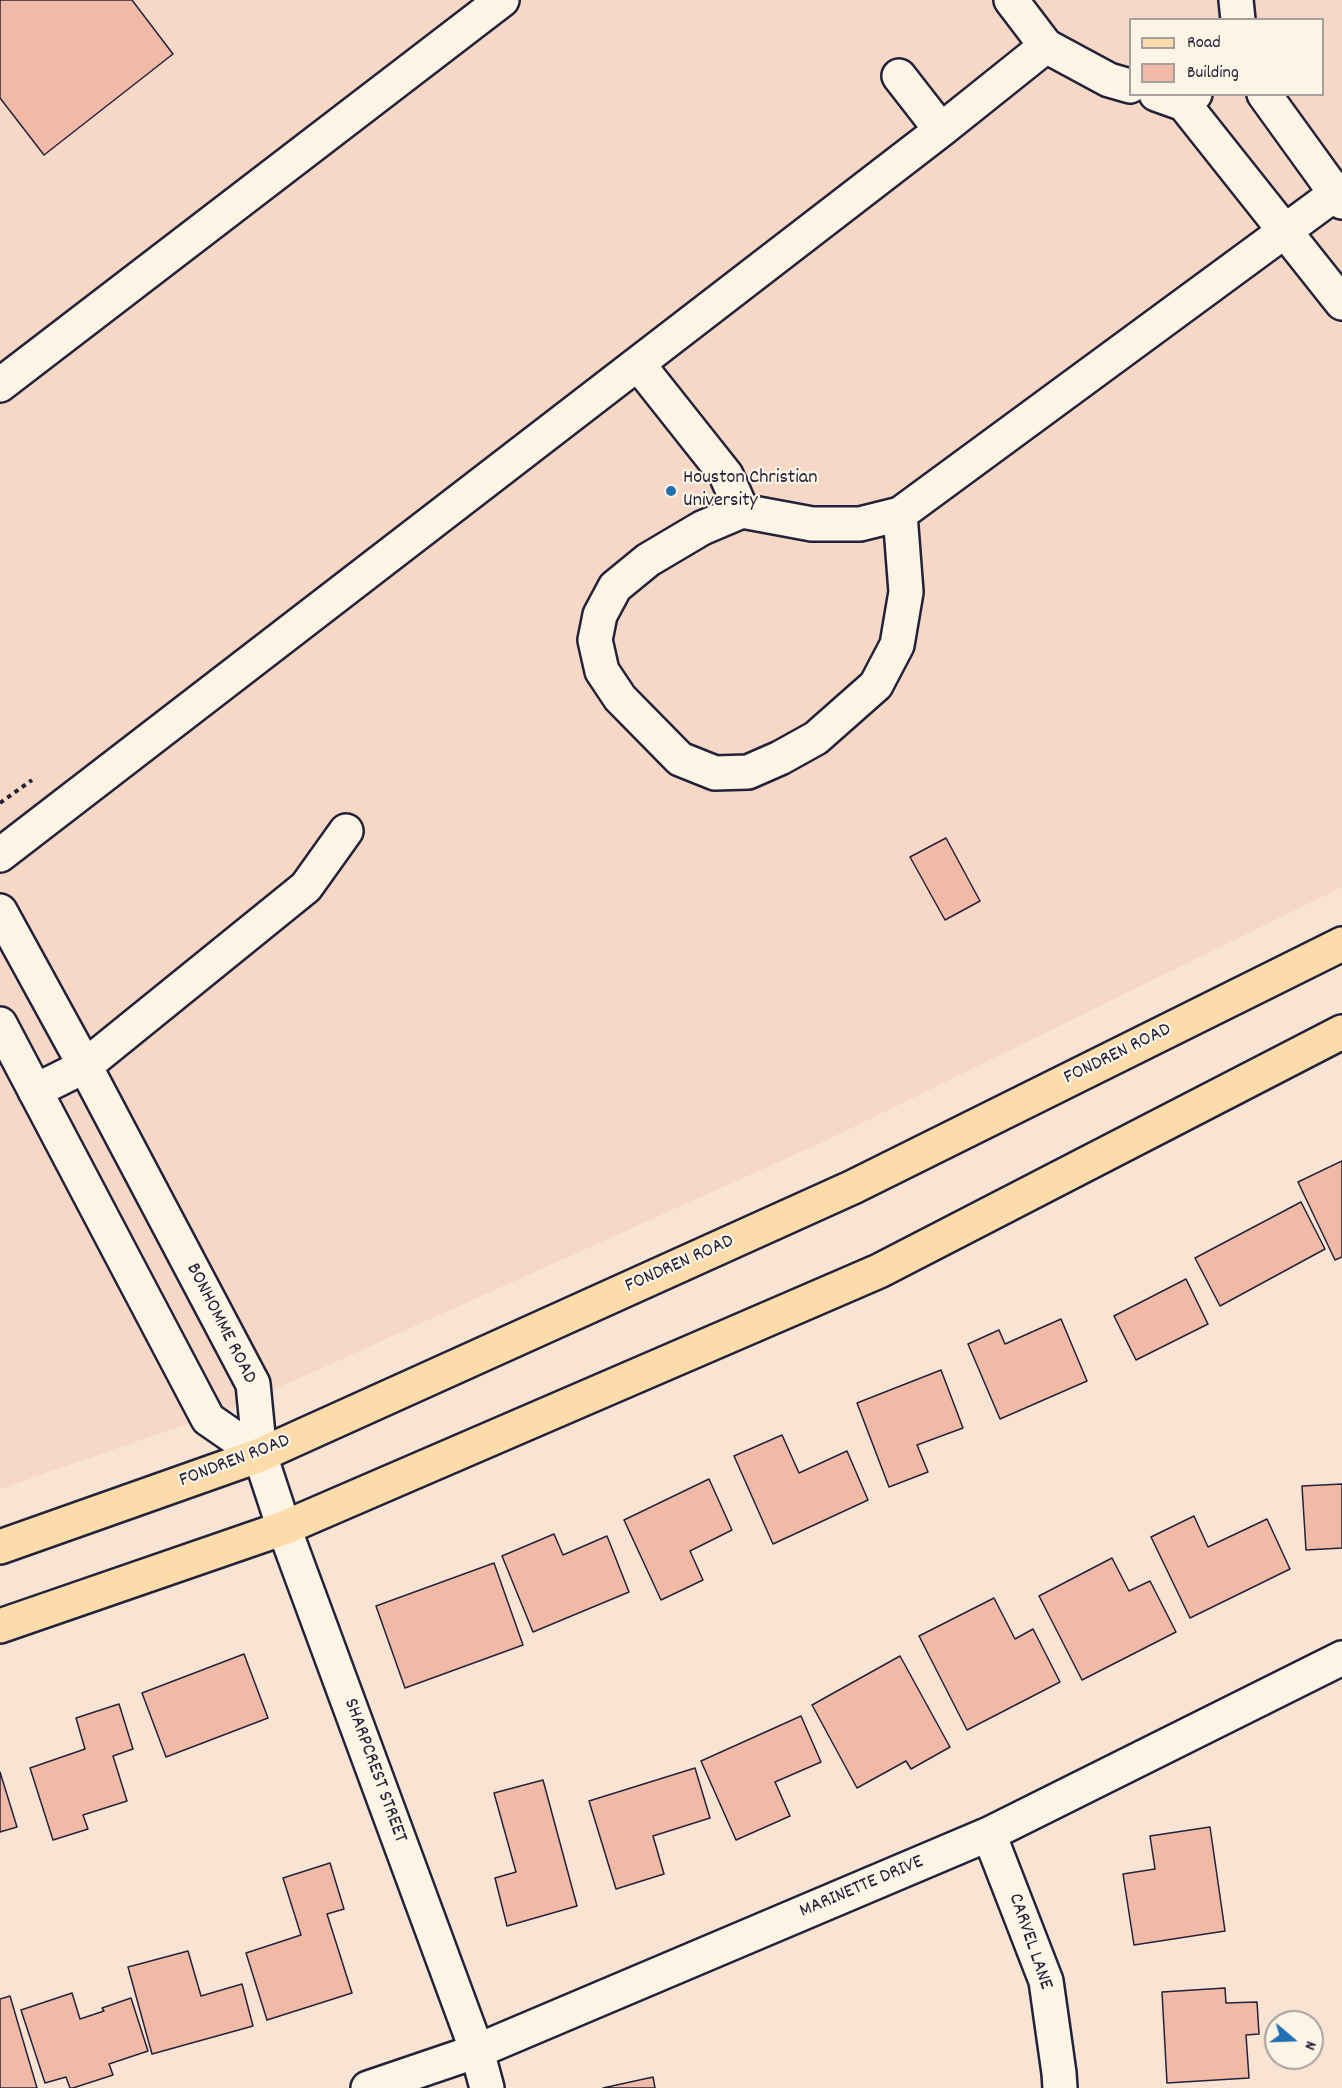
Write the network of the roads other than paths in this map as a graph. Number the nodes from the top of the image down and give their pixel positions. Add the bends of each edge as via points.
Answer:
1 (502, 0) edge
2 (1011, 0) edge
3 (1236, 0) edge
4 (1238, 18) edge
5 (1046, 46) junction
6 (900, 76) dead end
7 (1129, 86) edge
8 (1266, 96) edge
9 (1178, 98) edge
10 (941, 130) junction
11 (1340, 195) edge
12 (1287, 232) junction
13 (1342, 303) edge
14 (638, 364) junction
15 (0, 385) edge
16 (742, 512) junction
17 (900, 514) junction
18 (346, 831) dead end
19 (0, 855) edge
20 (0, 911) edge
21 (1342, 944) edge
22 (0, 1024) edge
23 (1342, 1032) edge
24 (85, 1066) junction
25 (35, 1091) junction
26 (260, 1455) junction
27 (284, 1528) junction
28 (0, 1547) edge
29 (0, 1626) edge
30 (1342, 1658) edge
31 (989, 1834) junction
32 (477, 2051) junction
33 (368, 2088) edge
34 (487, 2088) edge
35 (1060, 2088) edge

1 - 15 street
2 - 5 street
3 - 4 street
5 - 7 street via 1109,80
5 - 10 street
6 - 10 street
8 - 11 street
9 - 12 street
10 - 14 street
11 - 12 street
12 - 13 street
12 - 17 street
14 - 16 street via 726,475
14 - 19 street
16 - 17 street via 812,524 860,524
16 - 17 street via 702,528 648,560 615,587 600,615 595,639 603,671 620,698 680,759 715,773 748,772 780,758 816,738 876,684 897,645 906,592
18 - 24 street via 306,887
20 - 24 street, BONHOMME ROAD
21 - 26 main road, FONDREN ROAD via 853,1187
22 - 25 street
23 - 27 main road via 879,1270
24 - 25 street
24 - 26 street, BONHOMME ROAD via 253,1383
25 - 26 street via 208,1419
26 - 27 street, SHARPCREST STREET
26 - 28 main road, FONDREN ROAD
27 - 29 main road
27 - 32 street, SHARPCREST STREET
30 - 31 street, MARINETTE DRIVE
31 - 32 street, MARINETTE DRIVE
31 - 35 street, CARVEL LANE via 1046,1982
32 - 33 street, MARINETTE DRIVE
32 - 34 street, SHARPCREST STREET

